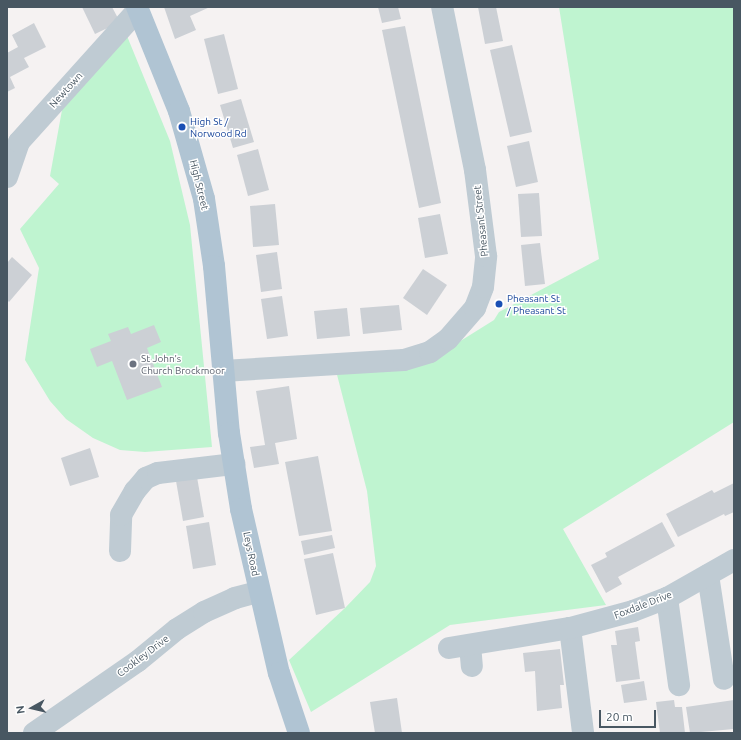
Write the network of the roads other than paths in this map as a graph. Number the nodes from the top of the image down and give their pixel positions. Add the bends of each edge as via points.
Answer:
1 (442, 7) edge
2 (137, 8) edge
3 (7, 177) edge
4 (223, 371) junction
5 (234, 464) junction
6 (120, 551) dead end
7 (734, 560) edge
8 (708, 575) junction
9 (258, 592) junction
10 (667, 598) junction
11 (570, 628) junction
12 (448, 648) dead end
13 (724, 679) dead end
14 (679, 685) dead end
15 (297, 727) edge
16 (34, 733) edge
17 (583, 733) edge

1 - 4 street, Pheasant Street via 475,170 486,256 483,287 475,308 448,339 430,352 404,360
2 - 3 street, Newtown via 19,142
2 - 4 main road, High Street via 179,111 204,199 214,266
4 - 5 main road, Leys Road
5 - 6 street via 158,472 146,478 134,491 121,515
5 - 9 main road, Leys Road
7 - 8 street, Foxdale Drive
8 - 10 street, Foxdale Drive
8 - 13 street
9 - 15 main road, Leys Road via 279,674
9 - 16 street, Cookley Drive via 235,598 204,612
10 - 11 street, Foxdale Drive via 633,611
10 - 14 street
11 - 12 street, Foxdale Drive via 471,656
11 - 17 street

